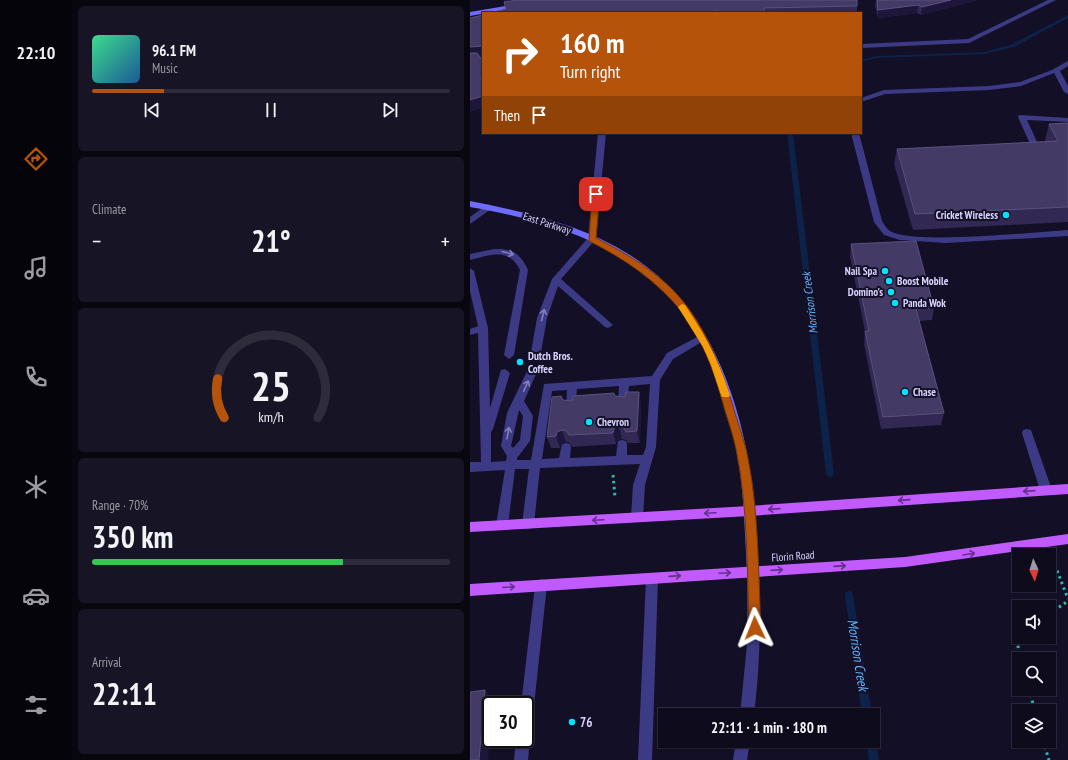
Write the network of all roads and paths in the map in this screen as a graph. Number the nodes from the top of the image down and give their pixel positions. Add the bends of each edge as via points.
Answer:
1 (1053, 0) edge
2 (525, 5) edge
3 (482, 12) edge
4 (482, 12) edge
5 (470, 14) edge
6 (862, 46) edge
7 (1068, 63) edge
8 (1056, 70) junction
9 (1068, 92) edge
10 (862, 100) edge
11 (1068, 120) edge
12 (602, 134) edge
13 (855, 134) edge
14 (1034, 144) edge
15 (470, 204) edge
16 (488, 207) junction
17 (470, 221) edge
18 (1068, 233) edge
19 (592, 239) junction
20 (470, 258) edge
21 (470, 271) edge
22 (556, 280) junction
23 (608, 324) dead end
24 (483, 328) junction
25 (470, 332) edge
26 (702, 338) junction
27 (536, 352) dead end
28 (509, 355) dead end
29 (532, 372) dead end
30 (505, 374) dead end
31 (655, 380) junction
32 (624, 382) junction
33 (572, 385) junction
34 (519, 401) junction
35 (623, 404) edge
36 (571, 408) edge
37 (1027, 433) dead end
38 (486, 436) junction
39 (622, 444) edge
40 (566, 447) edge
41 (648, 459) junction
42 (621, 460) junction
43 (511, 461) junction
44 (564, 464) junction
45 (535, 465) junction
46 (486, 466) junction
47 (470, 467) edge
48 (1068, 489) edge
49 (1046, 490) junction
50 (749, 511) junction
51 (637, 517) junction
52 (528, 524) junction
53 (502, 525) junction
54 (470, 527) edge
55 (1068, 539) edge
56 (1056, 568) edge
57 (753, 572) junction
58 (652, 578) junction
59 (540, 585) junction
60 (470, 590) edge
61 (1068, 600) edge
62 (1056, 609) edge
63 (528, 696) edge
64 (748, 708) edge
65 (522, 748) edge
66 (742, 748) edge
67 (1045, 748) edge
68 (521, 760) edge
69 (645, 760) edge
70 (740, 760) edge
71 (1048, 760) edge

1 - 6 street via 969,41
2 - 4 street
3 - 5 street
7 - 8 street
8 - 9 street
8 - 10 street via 1021,84 989,88 884,92
11 - 14 street via 1022,117
12 - 19 street
13 - 18 street via 878,222 886,233 902,238 946,239
15 - 16 street, East Parkway
16 - 17 street
16 - 19 street, East Parkway via 535,218
19 - 22 street
19 - 26 street, East Parkway via 614,250 658,282 685,311
20 -> 28 street via 497,251 514,254 524,270
21 - 24 street
22 - 23 street
27 -> 22 street via 542,318
24 - 25 street
24 - 38 street
26 - 31 street via 670,356
26 - 50 street, East Parkway via 716,365 741,449
34 -> 29 street
30 - 38 street
31 - 32 street
31 - 41 street
32 - 33 street
32 - 35 street
33 - 36 street
33 - 45 street via 548,387
43 -> 34 street via 506,446 512,413
34 - 43 street via 528,416 525,441
37 - 49 street
38 - 46 street
39 - 42 street
40 - 44 street
41 - 42 street
41 - 51 street via 639,485
42 - 44 street
43 - 45 street
43 - 46 street
43 - 53 street
44 - 45 street
45 - 52 street
46 - 47 street
48 - 49 main road
49 -> 50 main road
50 -> 51 main road
50 - 57 street, East Parkway
51 -> 52 main road
52 - 53 main road
53 - 54 main road
57 -> 55 main road, Florin Road via 905,562
56 - 61 path
58 -> 57 main road, Florin Road
57 - 64 street, East Parkway via 755,628
58 - 59 main road, Florin Road
58 - 69 street
60 -> 59 main road, Florin Road
59 - 63 street
61 - 62 path
65 - 68 street
66 - 70 street
67 - 71 path

